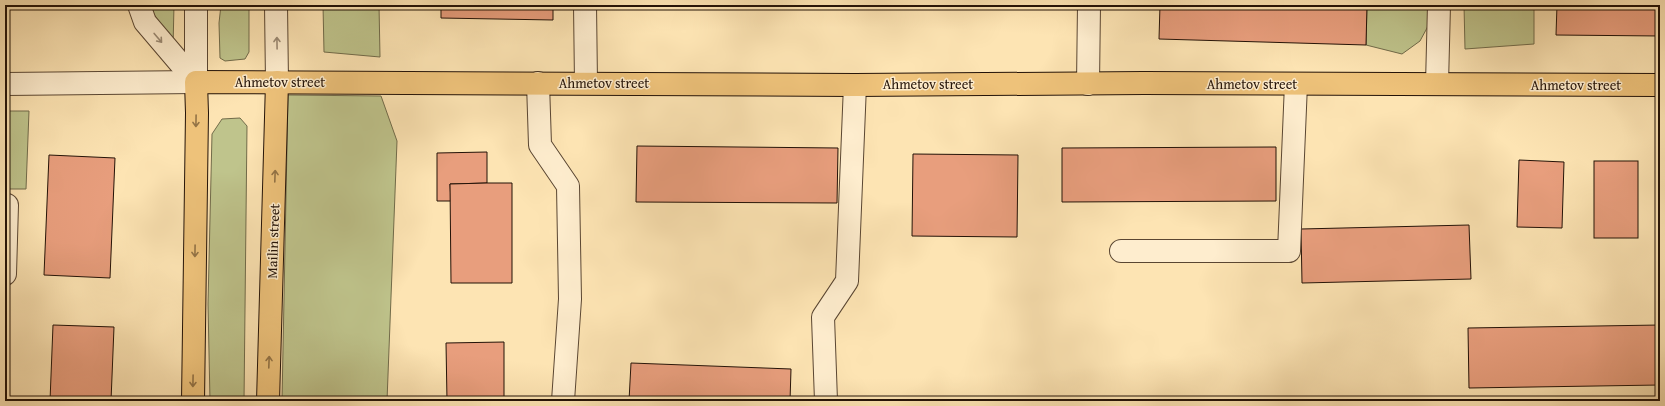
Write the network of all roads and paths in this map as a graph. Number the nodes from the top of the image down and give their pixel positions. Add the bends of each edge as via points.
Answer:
1 (139, 5) edge
2 (196, 5) edge
3 (276, 5) edge
4 (585, 5) edge
5 (1089, 5) edge
6 (1097, 5) edge
7 (1440, 5) edge
8 (196, 82) junction
9 (277, 82) junction
10 (538, 83) junction
11 (586, 83) junction
12 (5, 84) edge
13 (1092, 84) junction
14 (1296, 84) junction
15 (1437, 84) junction
16 (855, 85) junction
17 (1660, 85) edge
18 (7, 205) dead end
19 (1121, 251) dead end
20 (5, 274) edge
21 (193, 401) edge
22 (268, 401) edge
23 (563, 401) edge
24 (826, 401) edge

1 -> 8 street via 145,22
2 - 8 street
9 -> 3 street
4 - 11 street
5 - 13 street
6 - 13 street
7 - 15 street
8 - 9 main road, Ahmetov street
8 - 12 street
8 -> 21 main road
9 - 10 main road, Ahmetov street
22 -> 9 main road, Mailin street
10 - 11 main road, Ahmetov street
10 - 23 street via 540,145 568,186 570,299
11 - 16 main road, Ahmetov street
13 - 14 main road, Ahmetov street
13 - 16 main road, Ahmetov street
14 - 15 main road, Ahmetov street
14 - 19 street via 1289,251
15 - 17 main road, Ahmetov street
16 - 24 street via 847,282 824,318
18 - 20 street

